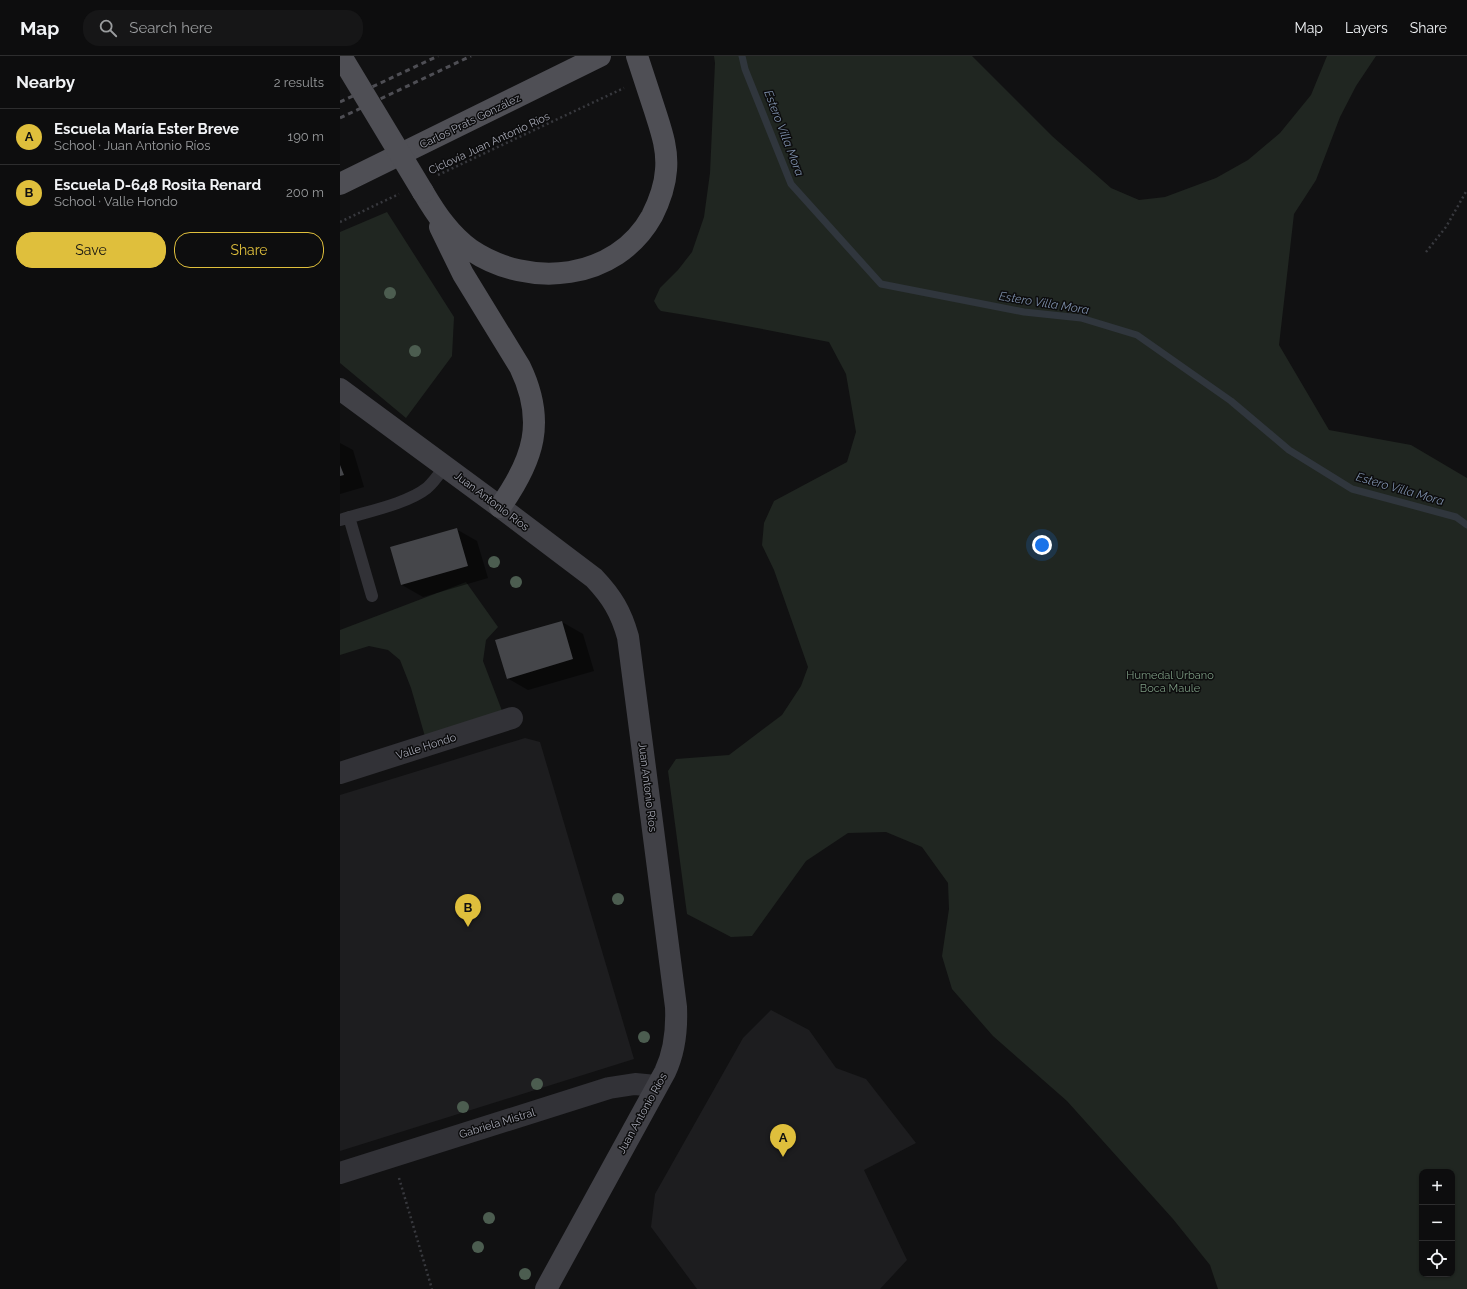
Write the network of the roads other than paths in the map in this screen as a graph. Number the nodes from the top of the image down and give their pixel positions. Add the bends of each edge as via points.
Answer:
1 (341, 56) edge
2 (600, 56) edge
3 (637, 56) edge
4 (340, 184) edge
5 (434, 211) junction
6 (340, 389) edge
7 (445, 466) junction
8 (500, 507) junction
9 (344, 518) edge
10 (372, 596) dead end
11 (512, 718) dead end
12 (340, 773) edge
13 (656, 1086) junction
14 (340, 1173) edge
15 (546, 1289) edge

1 - 5 main road, bridge
2 - 4 main road, Carlos Prats González
3 - 5 main road via 665,143 666,170 663,188 654,211 638,236 624,249 610,259 593,266 558,274 540,274 510,268 471,250 445,226
5 - 8 main road via 463,274 520,367 532,400 534,432 530,452 522,474
6 - 7 street, Juan Antonio Ríos
7 - 8 street, Juan Antonio Ríos
7 - 9 lane via 429,487 416,496
8 - 13 street, Juan Antonio Ríos via 594,578 615,604 628,637 676,1007 674,1045 670,1061
9 - 10 lane
11 - 12 street, Valle Hondo
13 - 14 street, Gabriela Mistral via 635,1084 609,1088
13 - 15 street, Juan Antonio Ríos

